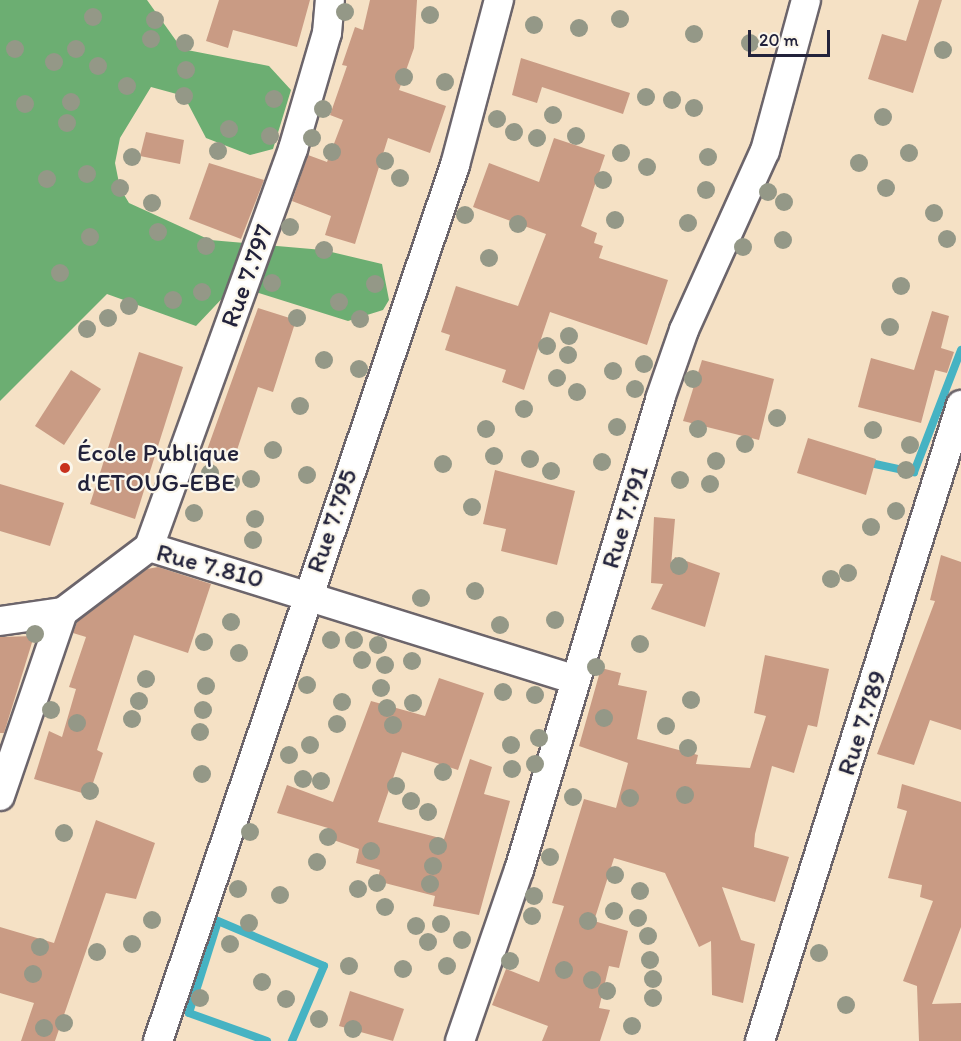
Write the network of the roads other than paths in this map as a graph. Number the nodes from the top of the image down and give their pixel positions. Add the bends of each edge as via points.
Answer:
1 (330, 0) edge
2 (499, 0) edge
3 (806, 0) edge
4 (961, 405) edge
5 (148, 547) junction
6 (307, 592) junction
7 (63, 612) junction
8 (0, 621) edge
9 (572, 679) junction
10 (0, 796) edge
11 (158, 1041) edge
12 (460, 1041) edge
13 (760, 1041) edge

1 - 5 street, Rue 7.797 via 327,33 293,149
2 - 6 street, Rue 7.795 via 455,165
3 - 9 street, Rue 7.791 via 765,152 684,330
4 - 13 street, Rue 7.789
5 - 6 street, Rue 7.810
5 - 7 street, Rue 7.810
6 - 9 street, Rue 7.810
6 - 11 street, Rue 7.795
7 - 8 street, Rue 7.810
7 - 10 street
9 - 12 street, Rue 7.791 via 519,870

